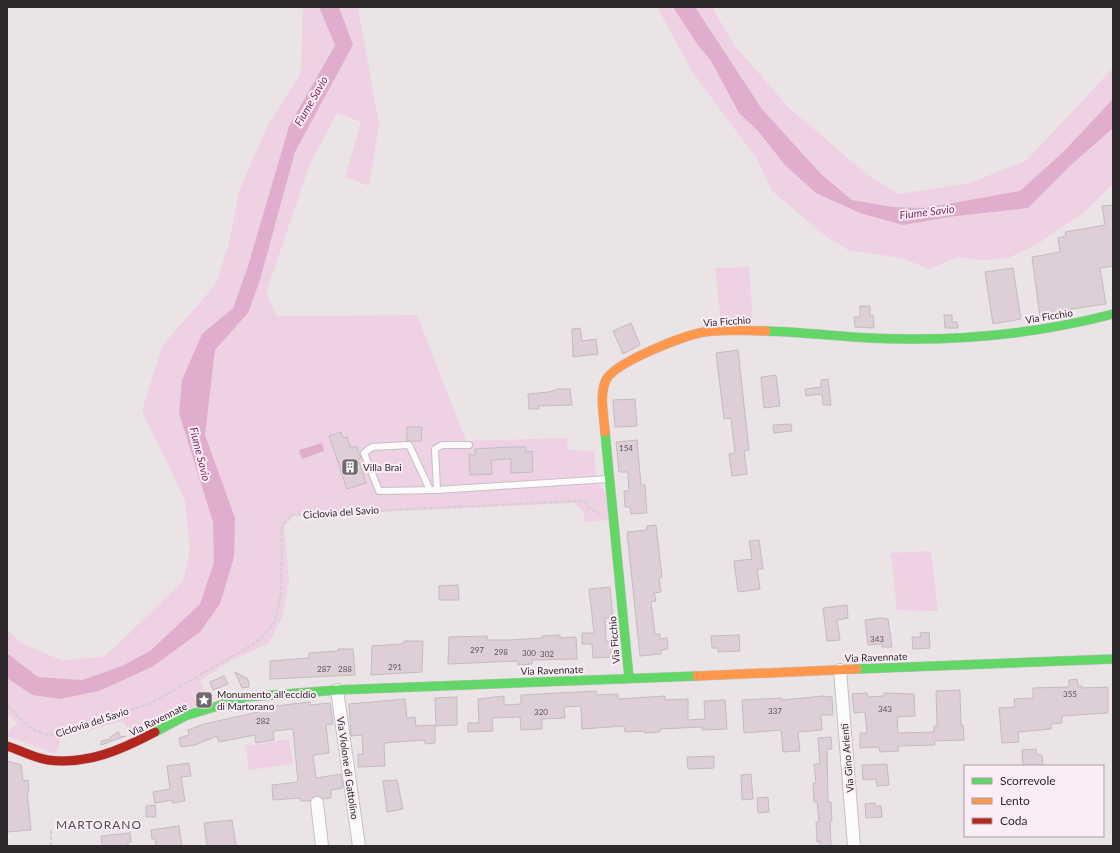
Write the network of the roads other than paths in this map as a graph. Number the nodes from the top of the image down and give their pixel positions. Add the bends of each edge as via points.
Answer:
1 (1113, 314) edge
2 (468, 445) dead end
3 (610, 479) junction
4 (430, 490) junction
5 (437, 490) junction
6 (1113, 659) edge
7 (840, 670) junction
8 (629, 678) junction
9 (337, 690) junction
10 (7, 746) edge
11 (317, 803) dead end
12 (322, 846) edge
13 (359, 846) edge
14 (854, 846) edge

1 - 3 main road, Via Ficchio via 1052,327 990,336 870,338 748,330 705,332 674,341 620,366 606,377 602,407
2 - 5 lane via 442,446 436,449
3 - 5 lane
3 - 8 main road, Via Ficchio
4 - 4 lane via 379,491 364,453 372,447 409,445
4 - 5 lane
6 - 7 main road, Via Ravennate
7 - 8 main road, Via Ravennate
7 - 14 street, Via Gino Arienti
8 - 9 main road, Via Ravennate
9 - 10 main road, Via Ravennate via 247,696 186,716 121,750 87,760 47,760
9 - 13 street, Via Violone di Gattolino
11 - 12 street

